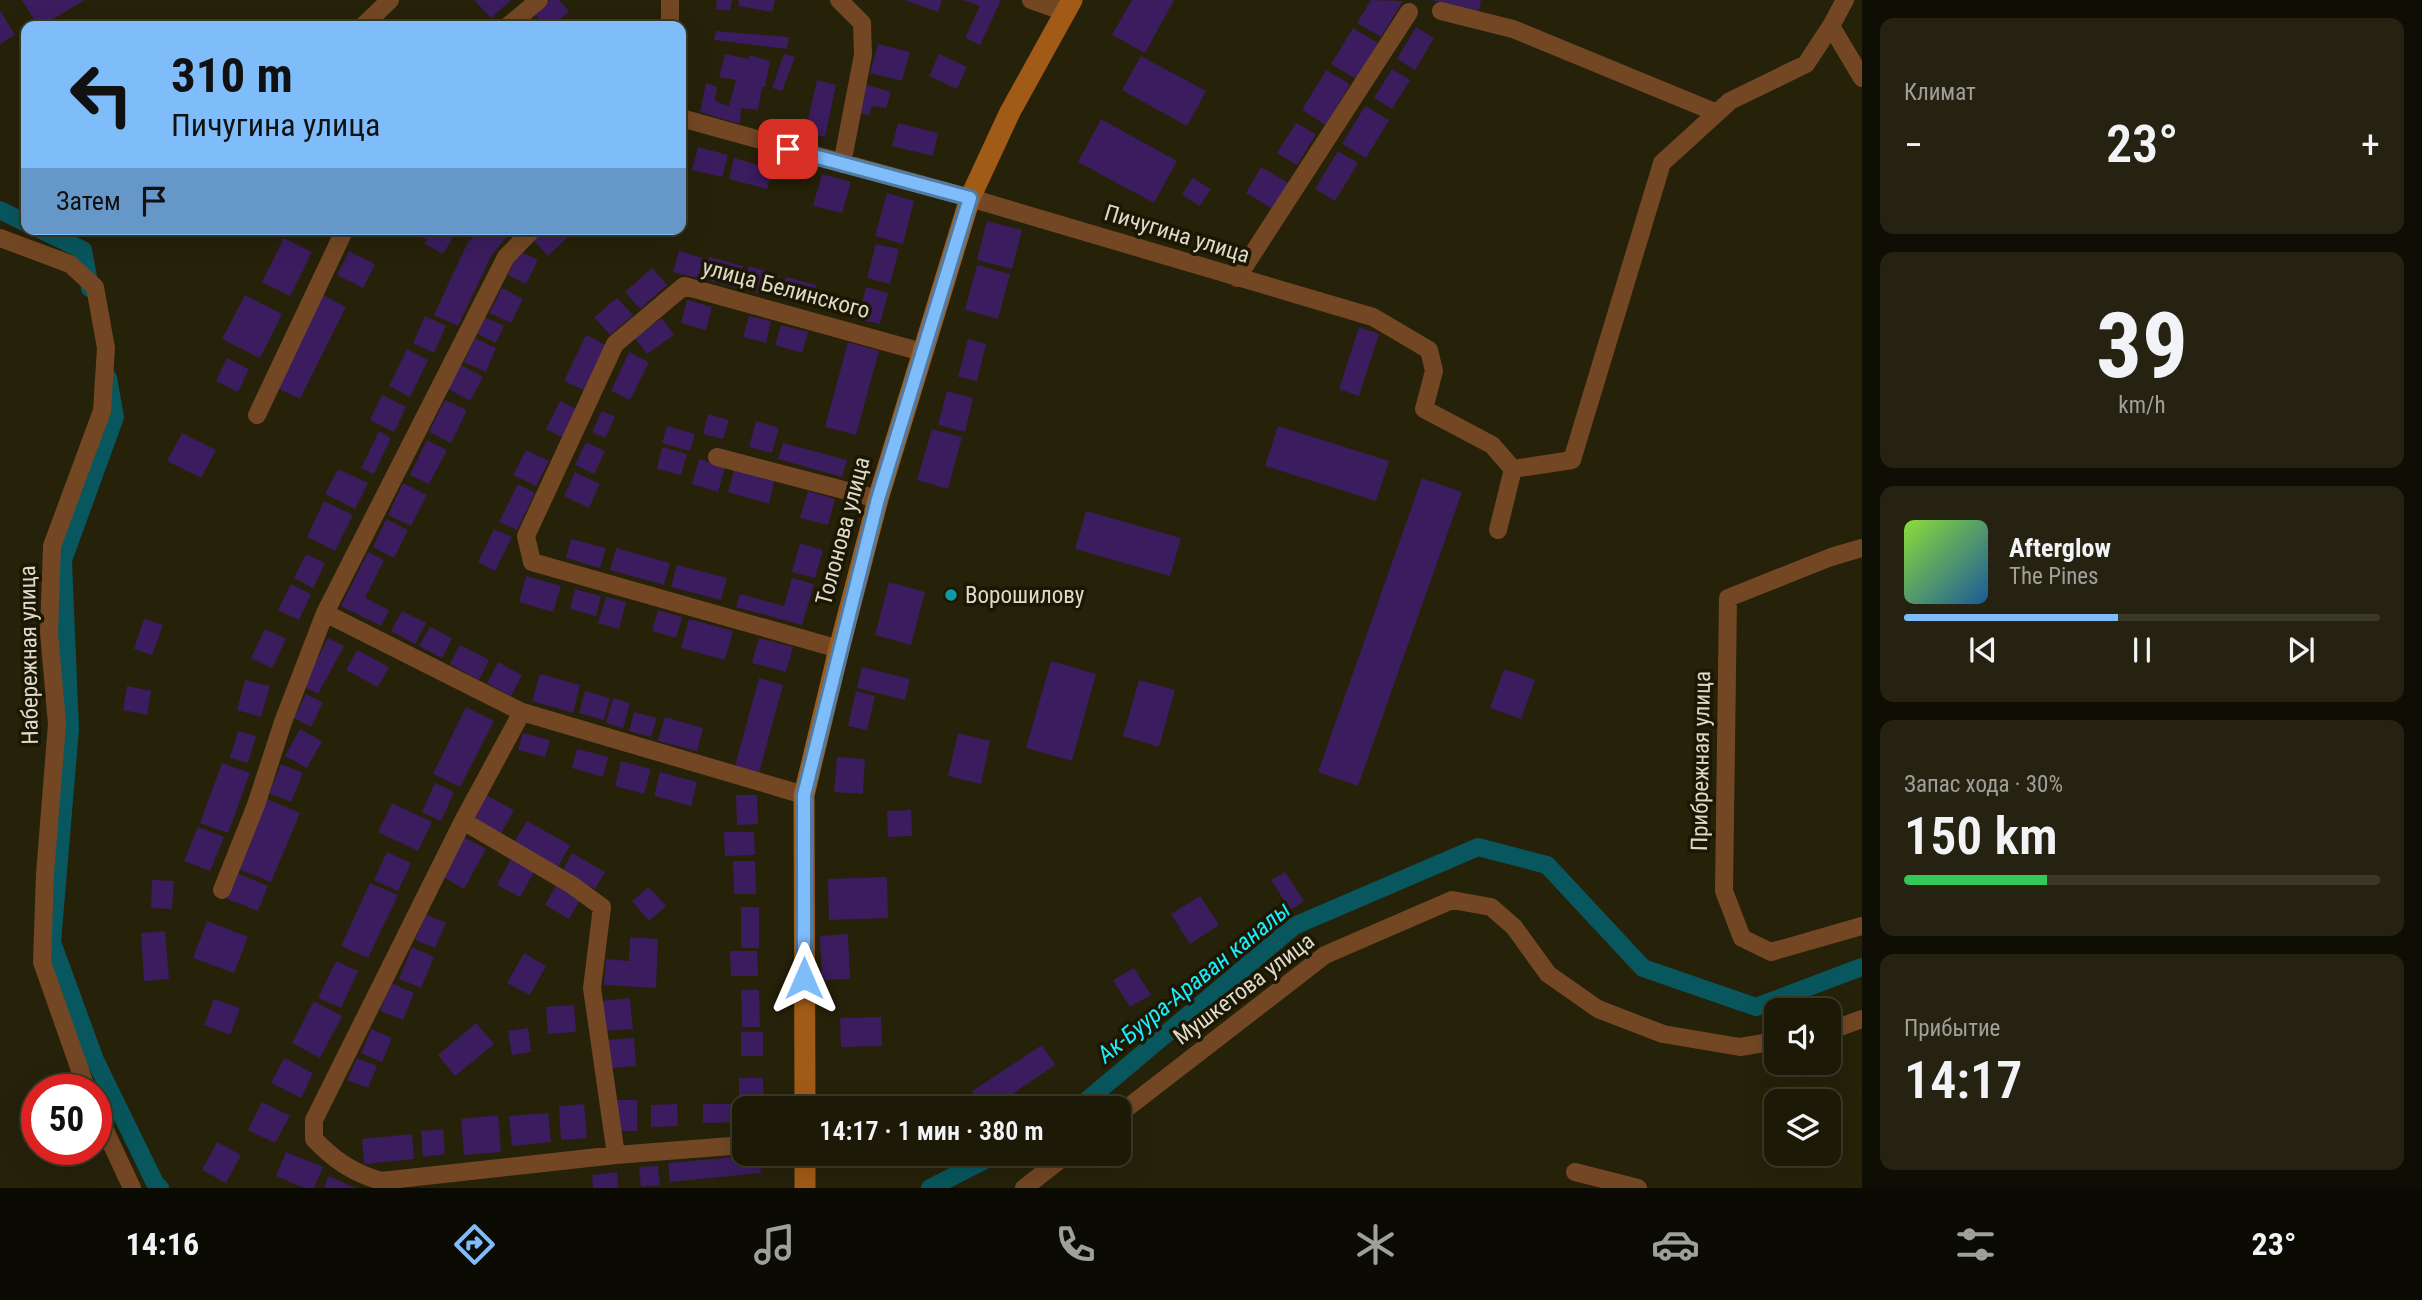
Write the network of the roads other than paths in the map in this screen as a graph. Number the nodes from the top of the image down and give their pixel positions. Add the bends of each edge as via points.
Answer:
1 (390, 0) edge
2 (539, 0) edge
3 (670, 0) edge
4 (839, 0) edge
5 (1031, 0) edge
6 (1845, 0) edge
7 (1068, 6) edge
8 (1441, 11) dead end
9 (1409, 12) dead end
10 (368, 21) edge
11 (514, 21) edge
12 (670, 21) edge
13 (1831, 26) junction
14 (1862, 78) edge
15 (1717, 113) junction
16 (686, 119) edge
17 (842, 164) junction
18 (970, 198) junction
19 (342, 235) edge
20 (527, 235) edge
21 (0, 238) edge
22 (1237, 278) junction
23 (922, 352) junction
24 (257, 415) dead end
25 (717, 457) dead end
26 (1513, 469) junction
27 (878, 499) junction
28 (1498, 530) dead end
29 (1862, 548) edge
30 (325, 613) junction
31 (839, 649) junction
32 (522, 712) junction
33 (804, 795) junction
34 (463, 821) junction
35 (222, 890) dead end
36 (1862, 926) edge
37 (1862, 1019) edge
38 (1841, 1027) edge
39 (1764, 1043) edge
40 (81, 1074) edge
41 (805, 1096) edge
42 (1131, 1105) edge
43 (112, 1145) edge
44 (732, 1146) edge
45 (616, 1154) junction
46 (1052, 1166) edge
47 (1575, 1171) dead end
48 (132, 1188) edge
49 (1024, 1188) edge
50 (1638, 1188) edge

1 - 10 street
2 - 11 street
3 - 12 street
4 - 17 street via 862,23 863,55
5 - 7 street
6 - 13 street
7 - 18 main road, Толонова улица
8 - 15 street via 1513,29
9 - 22 street
13 - 14 street
13 - 15 street via 1806,64 1730,101
15 - 26 street via 1662,163 1572,460
16 - 17 street, Пичугина улица
17 - 18 street, Пичугина улица
18 - 22 street, Пичугина улица
18 - 23 main road, Толонова улица
19 - 24 street
20 - 30 street via 506,257
21 - 40 street, Набережная улица via 70,264 95,286 106,348 102,411 52,546 50,619 57,724 42,962
22 - 26 street, Пичугина улица via 1373,317 1429,350 1434,371 1424,409 1492,444
23 - 27 main road, Толонова улица
23 - 31 street, улица Белинского via 684,286 615,344 526,536 532,562
25 - 27 street
26 - 28 street
27 - 31 main road, Толонова улица
29 - 36 street, Прибрежная улица via 1728,598 1724,891 1742,938 1771,952
30 - 32 street
30 - 35 street
31 - 33 main road, Толонова улица
32 - 33 street
32 - 34 street
33 - 41 main road, Толонова улица
34 - 45 street via 602,907 592,988
34 - 45 street via 314,1120 314,1139 350,1169 381,1181
37 - 38 street
39 - 42 street, Мушкетова улица via 1740,1047 1663,1034 1598,1009 1548,974 1514,927 1491,907 1452,900 1325,955
43 - 48 street
44 - 45 street
46 - 49 street
47 - 50 street

